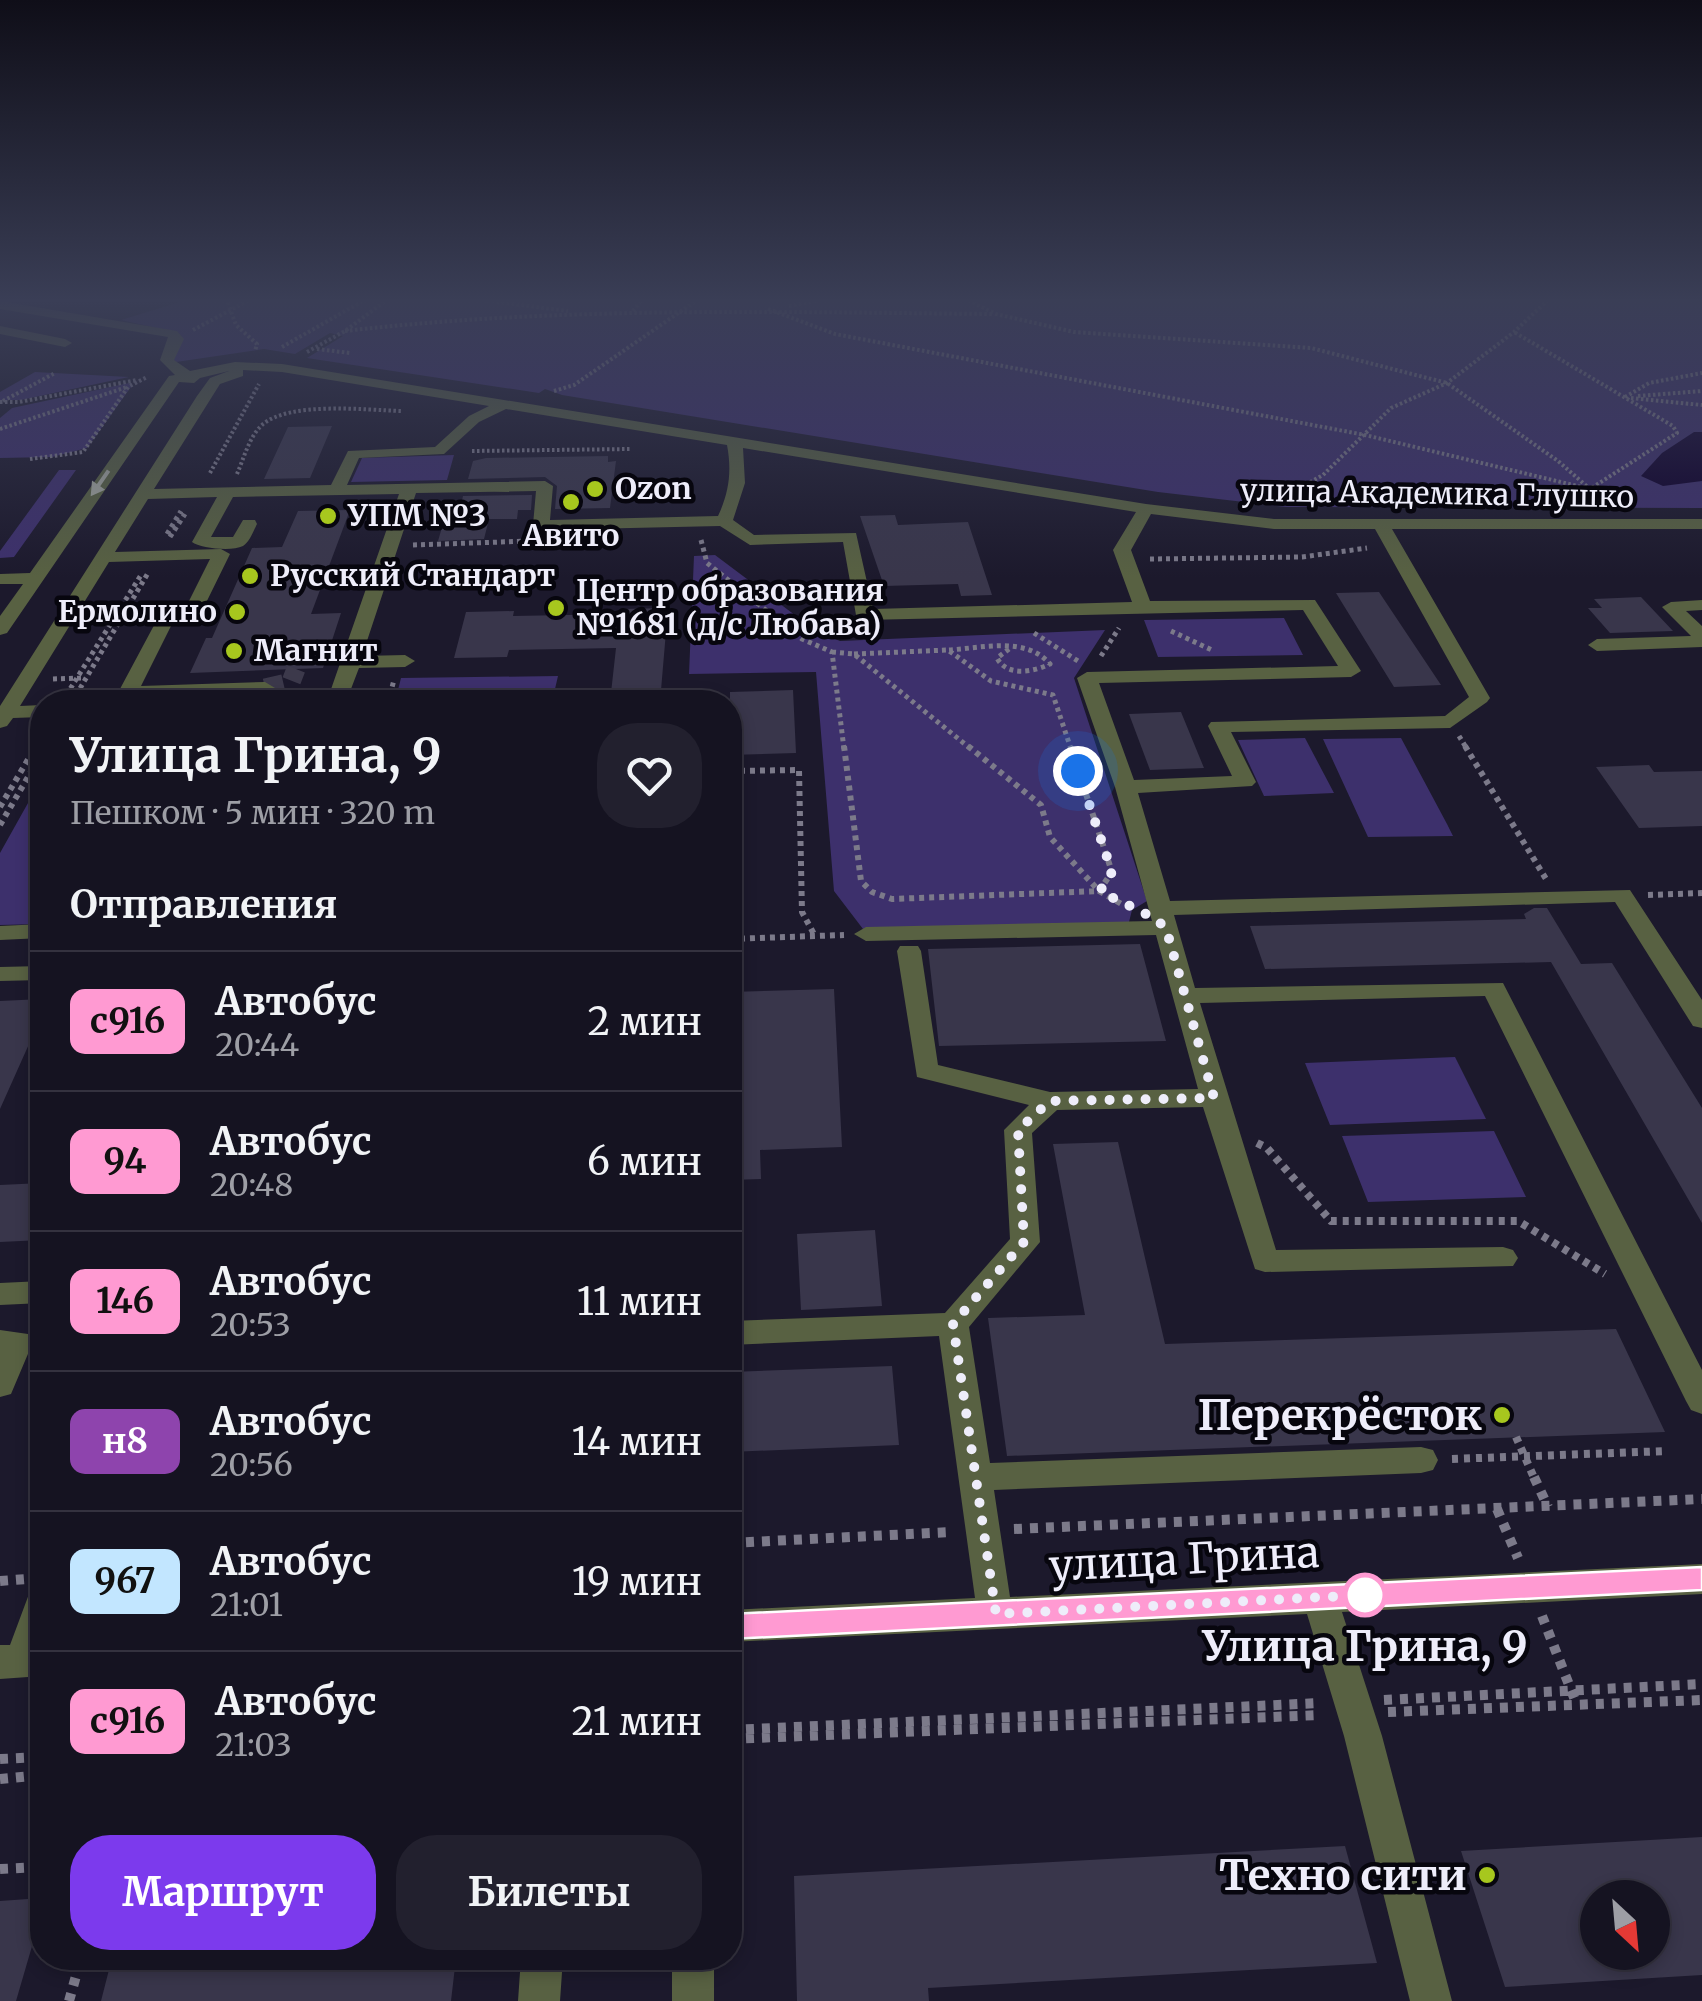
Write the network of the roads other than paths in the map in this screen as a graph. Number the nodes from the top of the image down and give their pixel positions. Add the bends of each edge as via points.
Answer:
1 (166, 391) edge
2 (207, 391) edge
3 (218, 391) edge
4 (438, 391) edge
5 (235, 392) dead end
6 (502, 404) junction
7 (734, 443) junction
8 (409, 489) junction
9 (337, 490) junction
10 (228, 492) junction
11 (144, 494) junction
12 (1146, 509) junction
13 (724, 521) junction
14 (249, 524) dead end
15 (1702, 524) edge
16 (1382, 526) junction
17 (104, 557) junction
18 (33, 578) junction
19 (0, 579) edge
20 (1702, 605) edge
21 (1136, 610) junction
22 (0, 629) edge
23 (1702, 639) edge
24 (1598, 644) dead end
25 (405, 661) dead end
26 (351, 662) junction
27 (265, 688) tunnel mouth
28 (130, 690) edge
29 (234, 690) edge
30 (341, 690) edge
31 (30, 713) edge
32 (3, 717) edge
33 (1126, 787) junction
34 (1163, 918) junction
35 (30, 932) edge
36 (0, 933) edge
37 (866, 934) road end
38 (909, 951) dead end
39 (30, 973) edge
40 (0, 974) edge
41 (1185, 996) junction
42 (1702, 1020) edge
43 (1214, 1098) junction
44 (1050, 1101) junction
45 (1504, 1258) dead end
46 (30, 1293) edge
47 (0, 1294) edge
48 (953, 1324) junction
49 (742, 1333) edge
50 (0, 1342) edge
51 (0, 1384) edge
52 (1700, 1395) edge
53 (1421, 1460) road end
54 (975, 1477) junction
55 (1702, 1578) edge
56 (1320, 1598) junction
57 (996, 1614) junction
58 (742, 1625) edge
59 (541, 1970) edge
60 (692, 1970) edge
61 (539, 2001) edge
62 (693, 2001) edge
63 (1432, 2001) edge

1 -> 18 street
2 - 11 street
3 - 5 street
4 - 6 street, улица Академика Глушко
6 - 7 street, улица Академика Глушко
6 - 9 street via 439,451 353,454
7 - 12 street, улица Академика Глушко
7 - 13 street via 736,500
8 - 9 street
8 - 13 street via 545,486 541,524
8 - 26 street
9 - 10 street
10 - 11 street
10 - 14 street via 200,542 238,542
11 - 17 street
12 - 16 street, улица Академика Глушко via 1274,524
12 - 21 street via 1122,550
13 - 21 street via 750,540 850,537 866,615
15 - 16 street, улица Академика Глушко
16 - 33 street via 1480,698 1450,722 1218,726 1244,782
17 - 28 street via 221,554 193,611 165,620
17 - 32 street
18 - 19 street
18 - 22 street
20 - 23 street via 1671,606
21 - 33 street via 1309,604 1351,671 1086,678
23 - 24 street
25 - 26 street
26 - 30 street
27 - 29 street
31 - 32 street
33 - 34 street
34 - 37 street
34 - 41 street
34 - 42 street via 1257,898 1622,895
35 - 36 street
38 - 44 street via 926,1071
39 - 40 street
41 - 43 street
41 - 52 street via 1494,988
43 - 44 street
43 - 45 street via 1265,1261
44 - 48 street via 1018,1130 1024,1242
46 - 47 street
48 - 49 street
48 - 54 street
50 - 51 street via 17,1342
53 - 54 street
54 - 57 street
55 - 56 street, улица Грина
56 - 57 street, улица Грина
56 - 63 street
57 - 58 street, улица Грина
59 - 61 street
60 - 62 street

